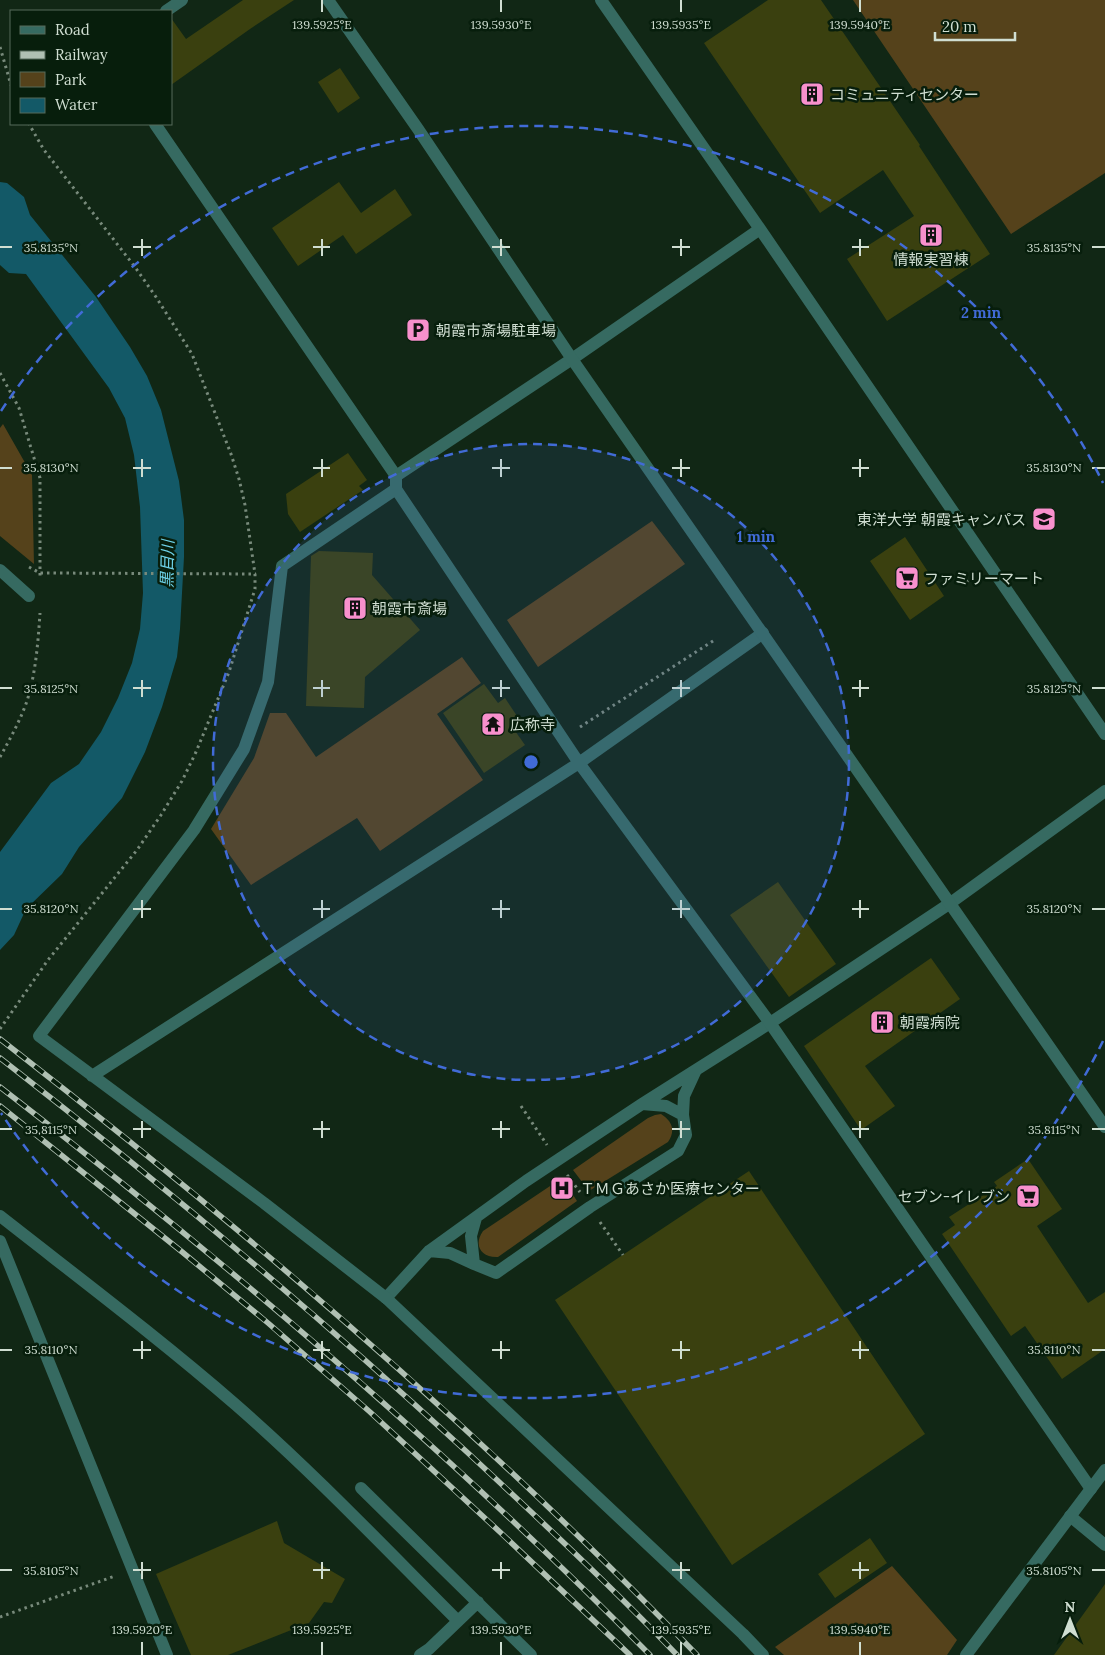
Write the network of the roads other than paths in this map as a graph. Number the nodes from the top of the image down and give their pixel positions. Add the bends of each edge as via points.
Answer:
1 (182, 0) edge
2 (328, 0) edge
3 (601, 0) edge
4 (167, 10) edge
5 (156, 125) edge
6 (760, 229) junction
7 (572, 359) junction
8 (396, 483) junction
9 (0, 570) edge
10 (29, 596) dead end
11 (763, 633) junction
12 (1105, 734) edge
13 (579, 763) junction
14 (1105, 791) edge
15 (949, 904) junction
16 (770, 1023) junction
17 (696, 1070) junction
18 (92, 1076) junction
19 (642, 1104) junction
20 (683, 1115) junction
21 (1105, 1127) edge
22 (0, 1216) edge
23 (476, 1218) junction
24 (0, 1241) edge
25 (429, 1251) junction
26 (474, 1264) junction
27 (386, 1298) junction
28 (1105, 1470) edge
29 (362, 1488) dead end
30 (1091, 1489) junction
31 (1070, 1516) junction
32 (1105, 1545) edge
33 (478, 1602) junction
34 (458, 1621) junction
35 (167, 1655) edge
36 (420, 1655) edge
37 (530, 1655) edge
38 (763, 1655) edge
39 (966, 1655) edge

1 - 4 street
2 - 7 street
3 - 6 street
5 - 8 street
6 - 7 street
6 - 12 street
7 - 8 street
7 - 11 street
8 - 13 street
8 - 18 street via 282,566 268,682 244,749 194,830 39,1036
9 - 10 street
11 - 13 street
11 - 15 street
13 - 16 street
13 - 18 street
14 - 15 street
15 - 16 street
15 - 21 street
16 - 17 street
16 - 30 street
17 - 19 street
17 - 20 street via 684,1096
18 - 27 street
19 - 20 street via 666,1106
19 - 23 street
20 - 26 street via 686,1135 678,1151 590,1206 496,1273
22 - 34 street via 236,1404 303,1465
23 - 25 street
23 - 26 street via 471,1236
24 - 35 street
25 - 26 street via 450,1253
25 - 27 street
27 - 38 street
28 - 30 street
29 - 33 street
30 - 31 street
31 - 32 street
31 - 39 street
33 - 34 street
33 - 37 street
34 - 36 street

